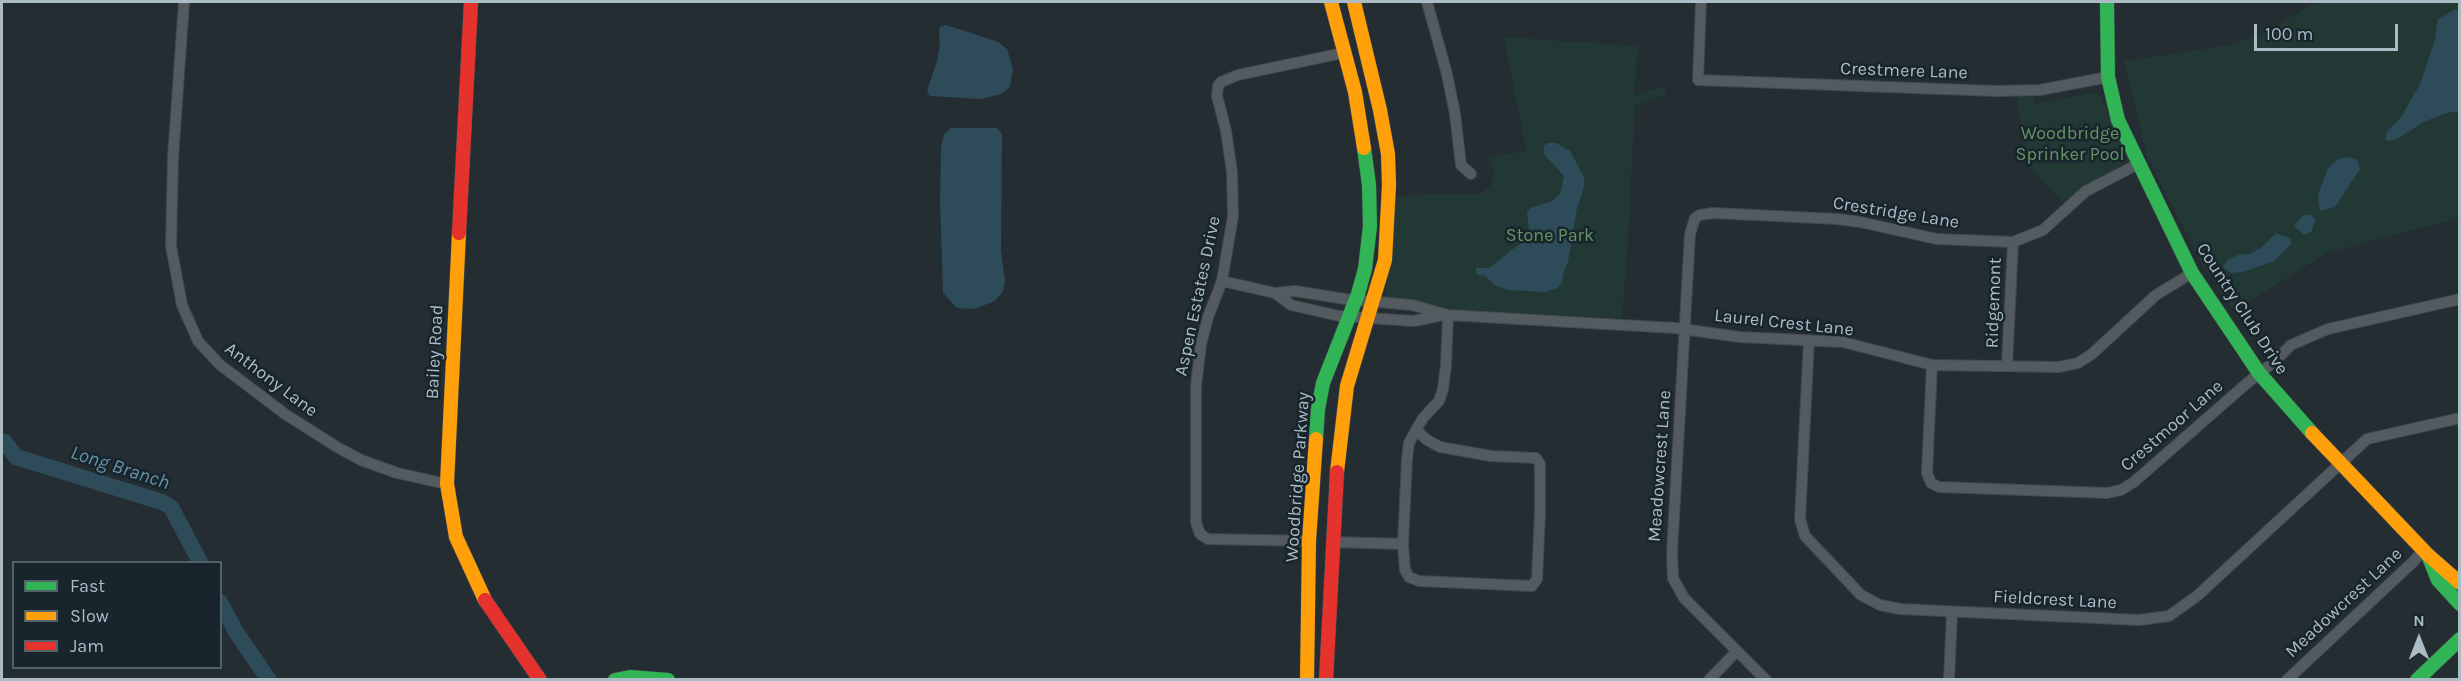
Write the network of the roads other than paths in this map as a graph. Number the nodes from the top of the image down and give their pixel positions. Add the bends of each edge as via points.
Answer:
1 (184, 2) edge
2 (471, 2) edge
3 (1331, 2) edge
4 (1354, 2) edge
5 (1427, 2) edge
6 (1701, 2) edge
7 (2107, 2) edge
8 (1343, 53) junction
9 (2108, 77) junction
10 (2140, 163) junction
11 (1471, 174) dead end
12 (1695, 218) joint
13 (2013, 242) junction
14 (2192, 273) junction
15 (1222, 281) junction
16 (1275, 293) junction
17 (2460, 299) edge
18 (1356, 300) junction
19 (1374, 302) junction
20 (1448, 315) junction
21 (1349, 317) junction
22 (1368, 318) junction
23 (1685, 328) junction
24 (1809, 340) junction
25 (1932, 365) junction
26 (2007, 366) junction
27 (2259, 373) junction
28 (2460, 418) edge
29 (1416, 430) junction
30 (2338, 464) junction
31 (447, 484) junction
32 (1309, 541) junction
33 (1333, 542) junction
34 (1403, 544) junction
35 (2425, 553) junction
36 (2460, 583) edge
37 (2460, 604) edge
38 (1952, 612) junction
39 (2460, 639) edge
40 (1736, 652) junction
41 (540, 680) edge
42 (615, 680) edge
43 (668, 680) edge
44 (1307, 680) edge
45 (1326, 680) edge
46 (1709, 680) edge
47 (1766, 680) edge
48 (1949, 680) edge
49 (2287, 680) edge
50 (2417, 680) edge

1 - 31 street, Anthony Lane via 171,246 182,305 198,341 219,364 337,447 397,473
2 - 31 main road, Bailey Road
3 - 8 main road, Woodbridge Parkway
4 - 19 main road via 1388,154 1384,260
5 - 11 street via 1447,74 1461,165
6 - 9 street, Crestmere Lane via 1698,80 1996,91 2040,90
7 - 9 main road, Country Club Drive
8 - 15 street, Aspen Estates Drive via 1238,75 1218,86 1233,192
8 - 18 main road, Woodbridge Parkway via 1364,137 1369,185 1370,226 1365,269
9 - 10 main road, Country Club Drive via 2118,120
10 - 13 street, Crestridge Lane via 2086,191 2043,231
10 - 14 main road, Country Club Drive
12 - 13 street, Crestridge Lane via 1713,213 1837,219 1937,239
12 - 23 street, Meadowcrest Lane via 1690,234
13 - 26 street, Ridgemont
14 - 26 street, Laurel Crest Lane via 2156,295 2078,363 2060,367
14 - 27 main road, Country Club Drive
15 - 16 street
15 - 32 street, Aspen Estates Drive via 1208,317 1198,365 1200,534 1208,539
16 - 18 street, Laurel Crest Lane via 1295,291
16 - 21 street, Laurel Crest Lane via 1291,305
17 - 27 street, Crestmoor Lane via 2328,329 2291,345
18 - 19 street, Laurel Crest Lane
18 - 21 main road, Woodbridge Parkway
19 - 20 street, Laurel Crest Lane via 1412,305
19 - 22 main road
20 - 22 street, Laurel Crest Lane via 1414,321
20 - 23 street, Laurel Crest Lane
20 - 29 street via 1443,388 1439,401
21 - 22 street, Laurel Crest Lane
21 - 32 main road, Woodbridge Parkway via 1323,383 1318,409
22 - 33 main road via 1347,386 1342,417
23 - 24 street, Laurel Crest Lane via 1740,337
23 - 40 street, Meadowcrest Lane via 1673,578 1684,598
24 - 25 street, Laurel Crest Lane via 1843,342
24 - 38 street, Fieldcrest Lane via 1800,519 1805,536 1861,595 1880,605
25 - 26 street, Laurel Crest Lane
25 - 27 street, Crestmoor Lane via 1927,474 1931,483 1939,487 2107,493 2134,482
27 - 30 main road, Country Club Drive
28 - 30 street, Fieldcrest Lane via 2367,439
29 - 34 street via 1407,459
29 - 34 street via 1440,447 1491,456 1536,458 1541,475 1537,579 1532,586 1522,587 1419,581 1409,577 1405,570
30 - 35 main road, Country Club Drive
30 - 38 street, Fieldcrest Lane via 2197,596 2169,616 2139,620
31 - 41 main road, Bailey Road via 456,537 473,577 492,612
32 - 44 main road, Woodbridge Parkway
33 - 34 street
33 - 45 main road
35 - 36 main road, Country Club Drive
35 - 37 main road, Country Club Drive via 2438,580
35 - 49 street, Meadowcrest Lane
38 - 48 street
39 - 50 main road
40 - 46 street
40 - 47 street, Meadowcrest Lane
42 - 43 main road

